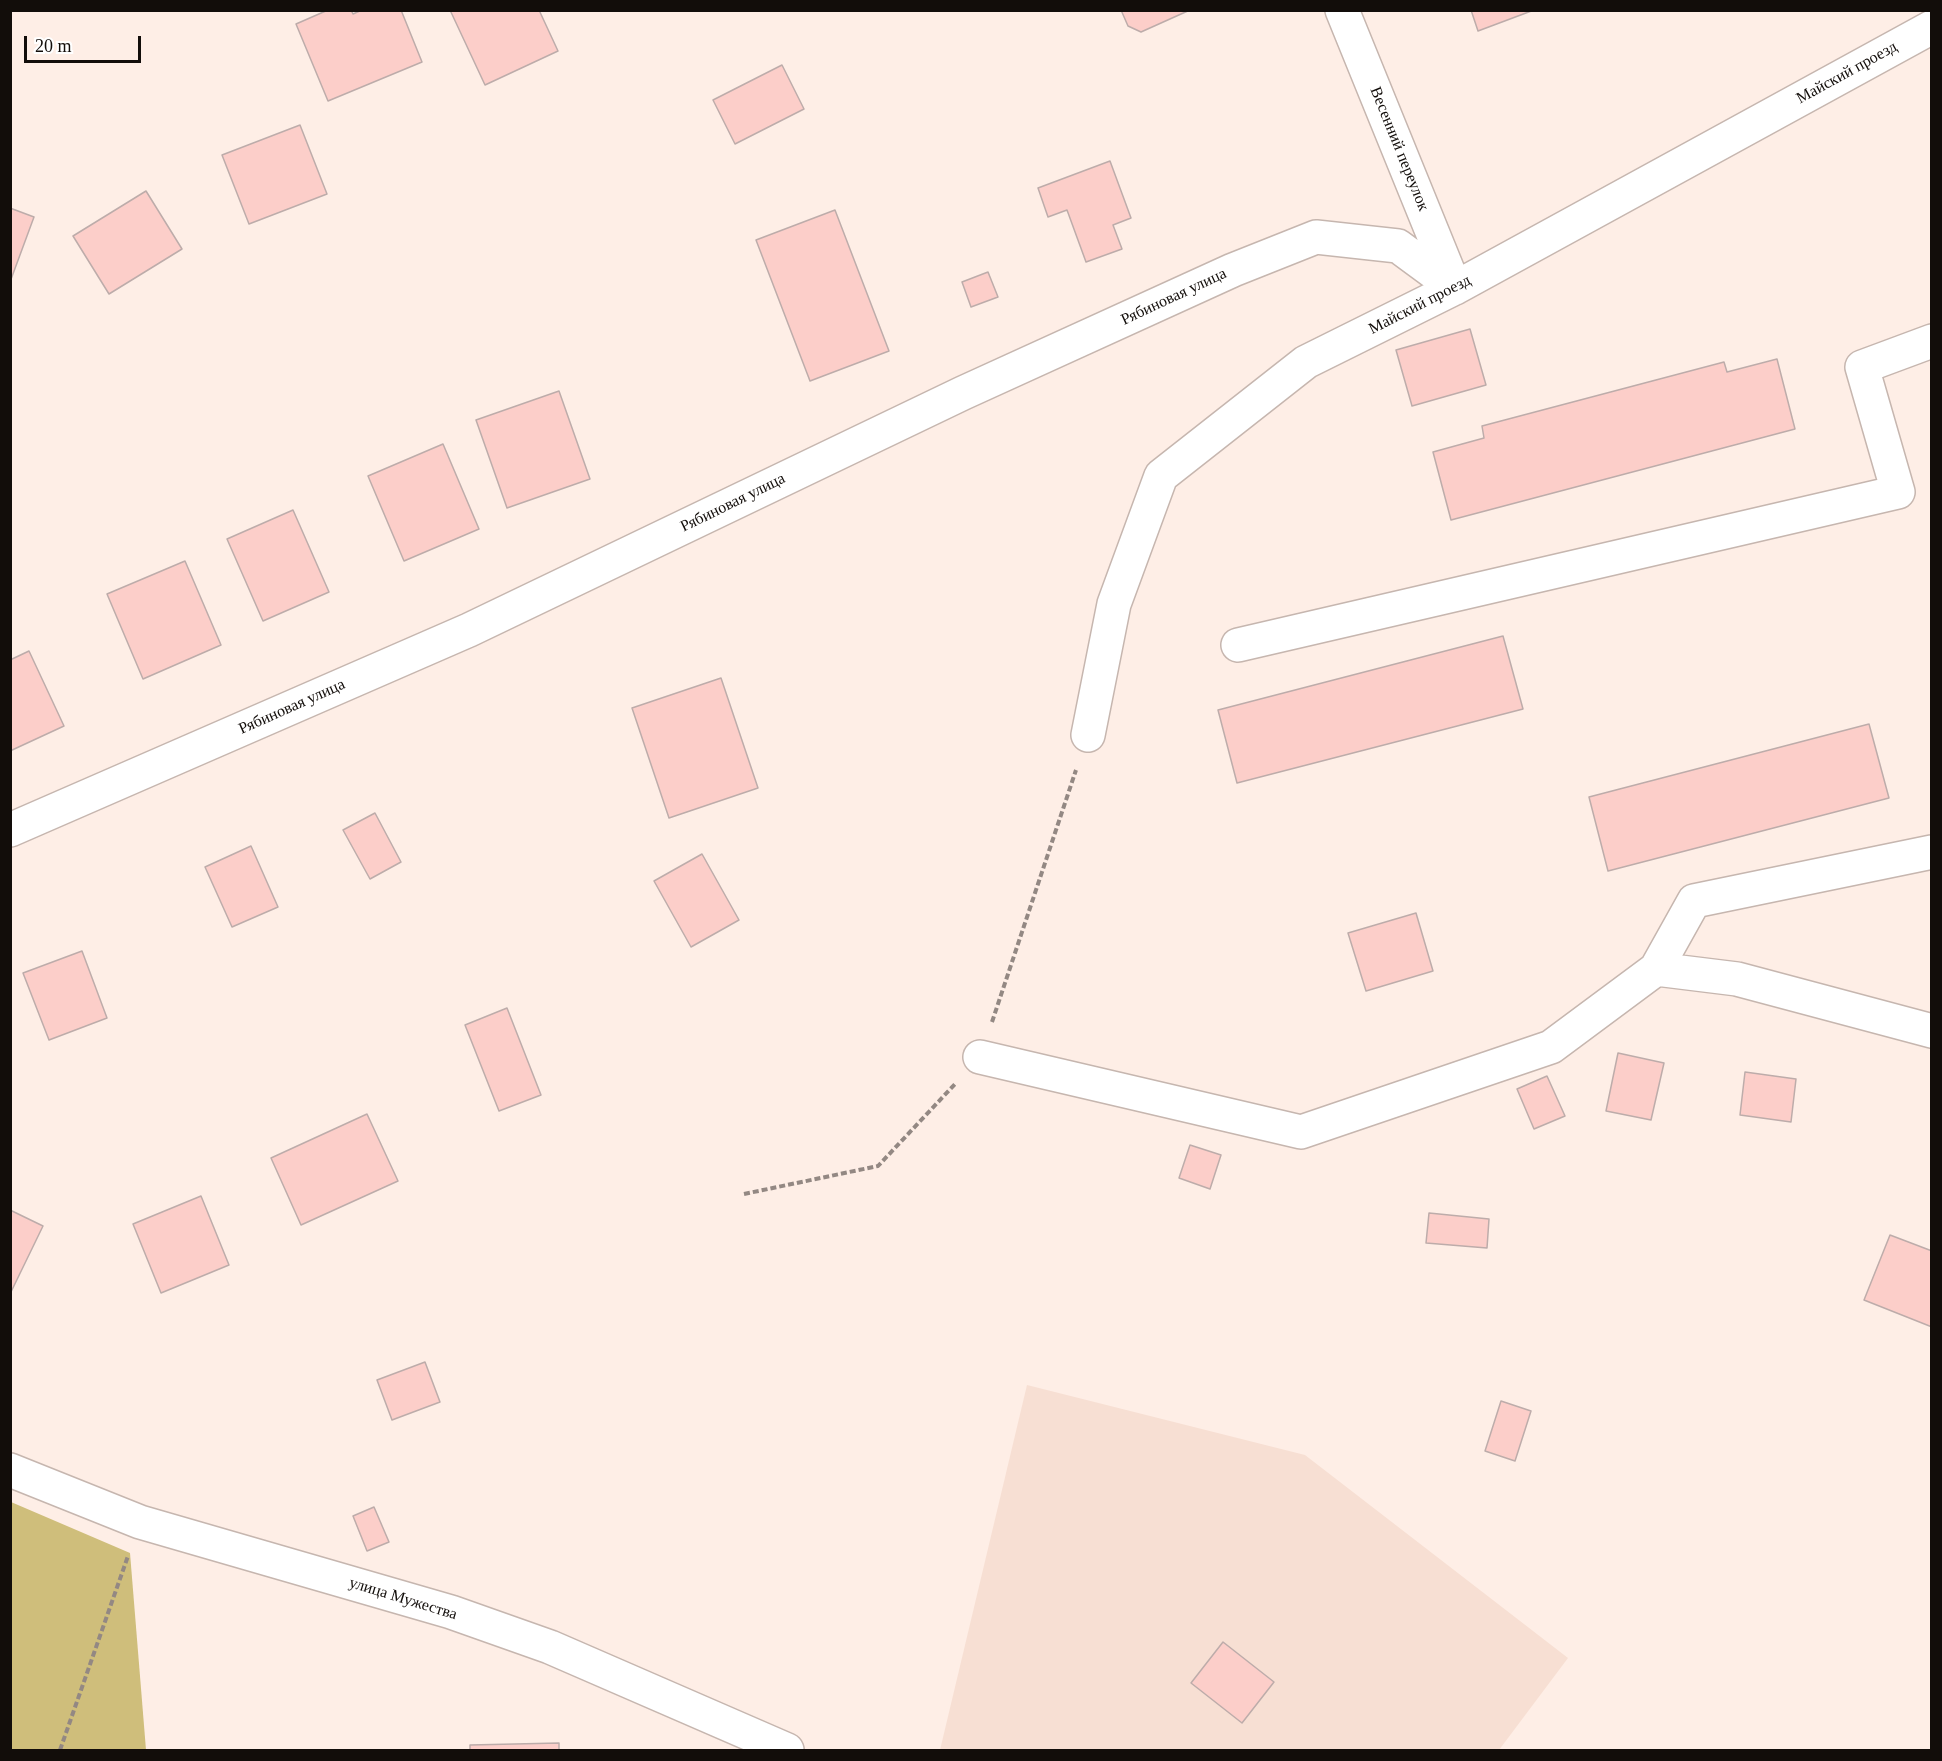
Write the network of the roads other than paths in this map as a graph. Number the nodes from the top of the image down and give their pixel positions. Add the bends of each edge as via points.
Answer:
1 (1342, 10) edge
2 (1932, 27) edge
3 (1455, 288) junction
4 (1932, 341) edge
5 (1238, 645) dead end
6 (1088, 735) road end
7 (10, 830) edge
8 (1932, 852) edge
9 (1656, 969) junction
10 (1932, 1031) edge
11 (980, 1057) road end
12 (10, 1470) edge
13 (787, 1750) edge

1 - 3 lane, Весенний переулок
2 - 3 lane, Майский проезд
3 - 6 lane, Майский проезд via 1306,362 1161,476 1114,604
3 - 7 lane, Рябиновая улица via 1398,246 1316,237 1233,270 963,393 468,630
4 - 5 lane via 1862,367 1898,492
8 - 9 lane via 1694,901
9 - 10 lane via 1737,979
9 - 11 lane via 1551,1047 1301,1132
12 - 13 lane, улица Мужества via 140,1522 451,1612 550,1647

